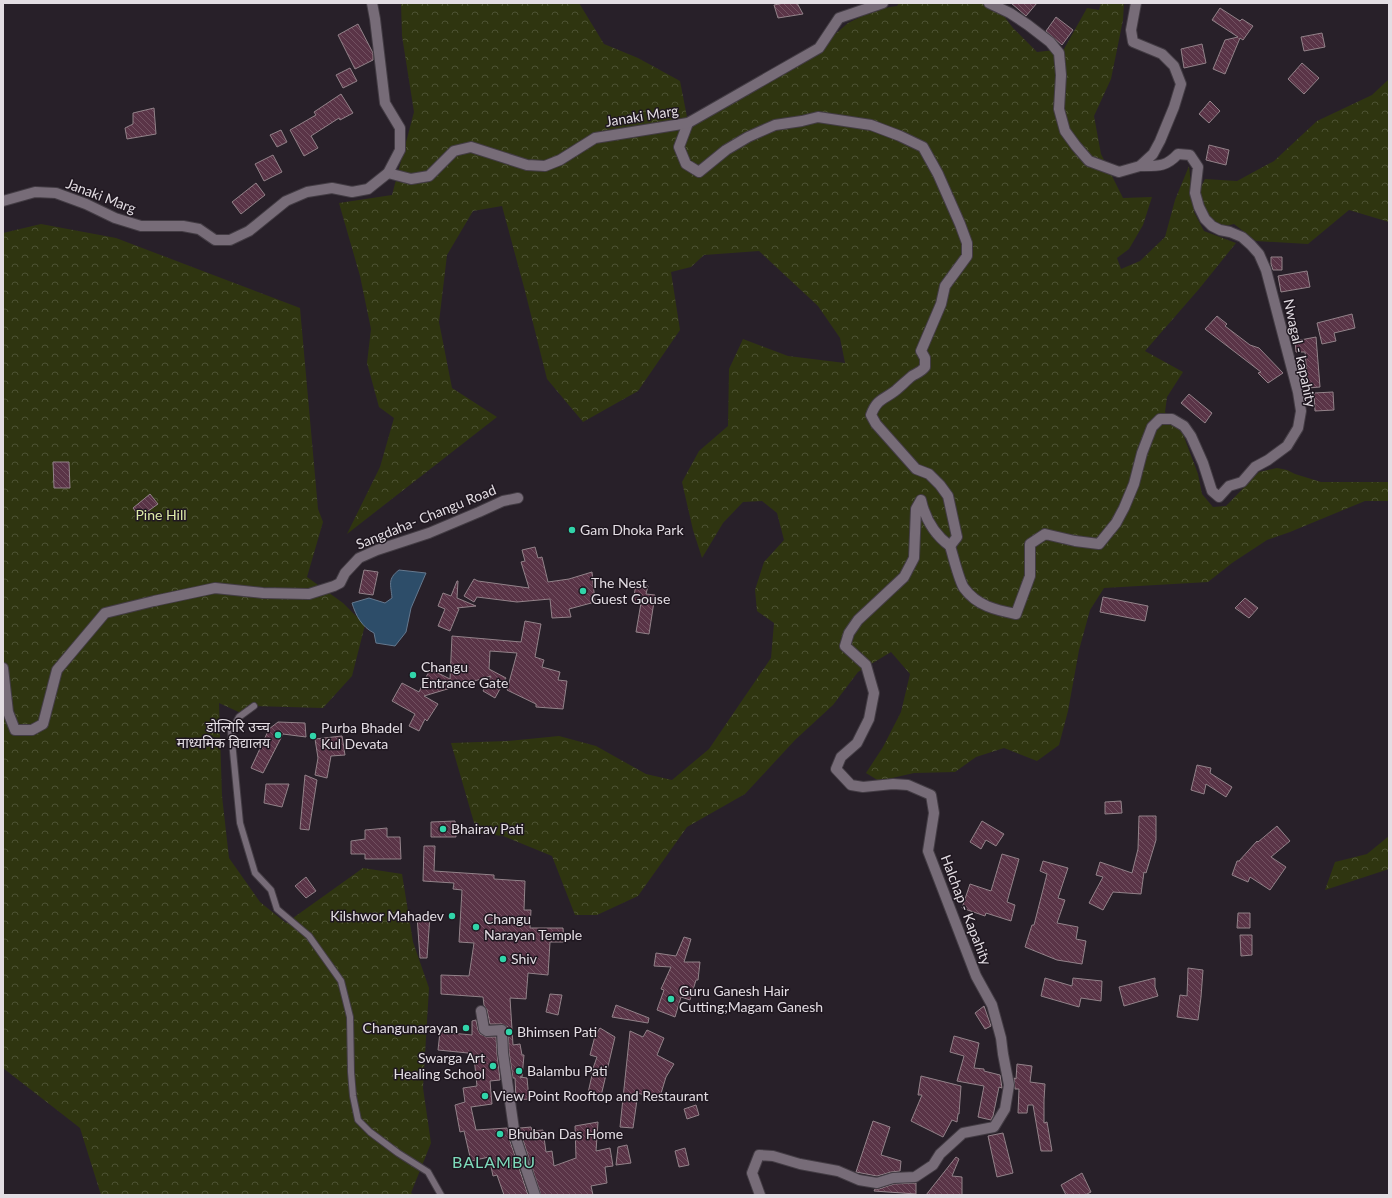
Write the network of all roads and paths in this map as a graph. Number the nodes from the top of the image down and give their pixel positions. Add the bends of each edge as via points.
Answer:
1 (372, 3) edge
2 (883, 3) edge
3 (989, 3) edge
4 (1136, 3) edge
5 (688, 122) junction
6 (1140, 166) junction
7 (388, 173) junction
8 (3, 201) edge
9 (518, 498) dead end
10 (950, 546) junction
11 (3, 668) edge
12 (254, 706) dead end
13 (481, 1012) dead end
14 (441, 1195) edge
15 (535, 1195) edge
16 (760, 1195) edge

1 - 7 street via 386,103 400,128 400,150
2 - 5 street, Janaki Marg via 839,18 819,48
3 - 6 street via 1028,25 1050,42 1059,53 1059,109 1065,131 1076,146 1090,161 1119,172
4 - 6 street via 1131,30 1134,42 1162,54 1174,66 1181,84 1160,141 1153,154
5 - 7 street, Janaki Marg via 595,138 560,160 545,166 528,165 471,148 454,151 429,176 411,179
5 - 10 street via 679,147 686,164 699,172 726,150 748,137 775,125 818,117 871,125 923,147 960,224 967,243 967,256 945,286 941,304 922,351 925,367 884,397 874,406 871,415 912,465 929,474 948,496 957,537
6 - 10 street, Nwagal - kapahity via 1159,166 1171,162 1178,154 1190,155 1198,167 1195,193 1206,218 1212,226 1242,237 1259,254 1275,300 1298,392 1301,411 1298,428 1287,446 1255,467 1242,482 1229,486 1219,497 1212,491 1203,463 1184,426 1172,419 1160,419 1152,427 1124,508 1099,544 1045,534 1030,544 1030,576 1016,614 994,609 979,602 964,587
7 - 8 street, Janaki Marg via 368,189 352,192 332,188 307,192 286,202 249,231 230,240 215,240 199,229 183,226 141,226 56,193 35,192
9 - 11 street, Sangdaha- Changu Road via 503,501 429,533 359,558 345,573 340,583 309,594 215,588 105,613 57,670 43,724 32,730 15,730 8,712
10 - 16 street, Halchap - Kapahity via 940,539 923,511 921,500 916,508 914,558 904,577 858,620 849,633 845,646 866,665 874,692 869,719 857,743 841,757 836,769 851,785 908,785 931,794 934,813 928,851 976,976 992,1006 1001,1038 1009,1085 1005,1109 994,1127 963,1133 940,1154 933,1165 914,1177 877,1182 859,1180 838,1170 759,1155 752,1173
12 - 14 lane via 239,717 231,731 240,823 255,872 271,890 277,909 309,936 341,981 350,1017 353,1096 358,1120 398,1153 428,1172
13 - 15 street via 484,1029 502,1030 515,1136

